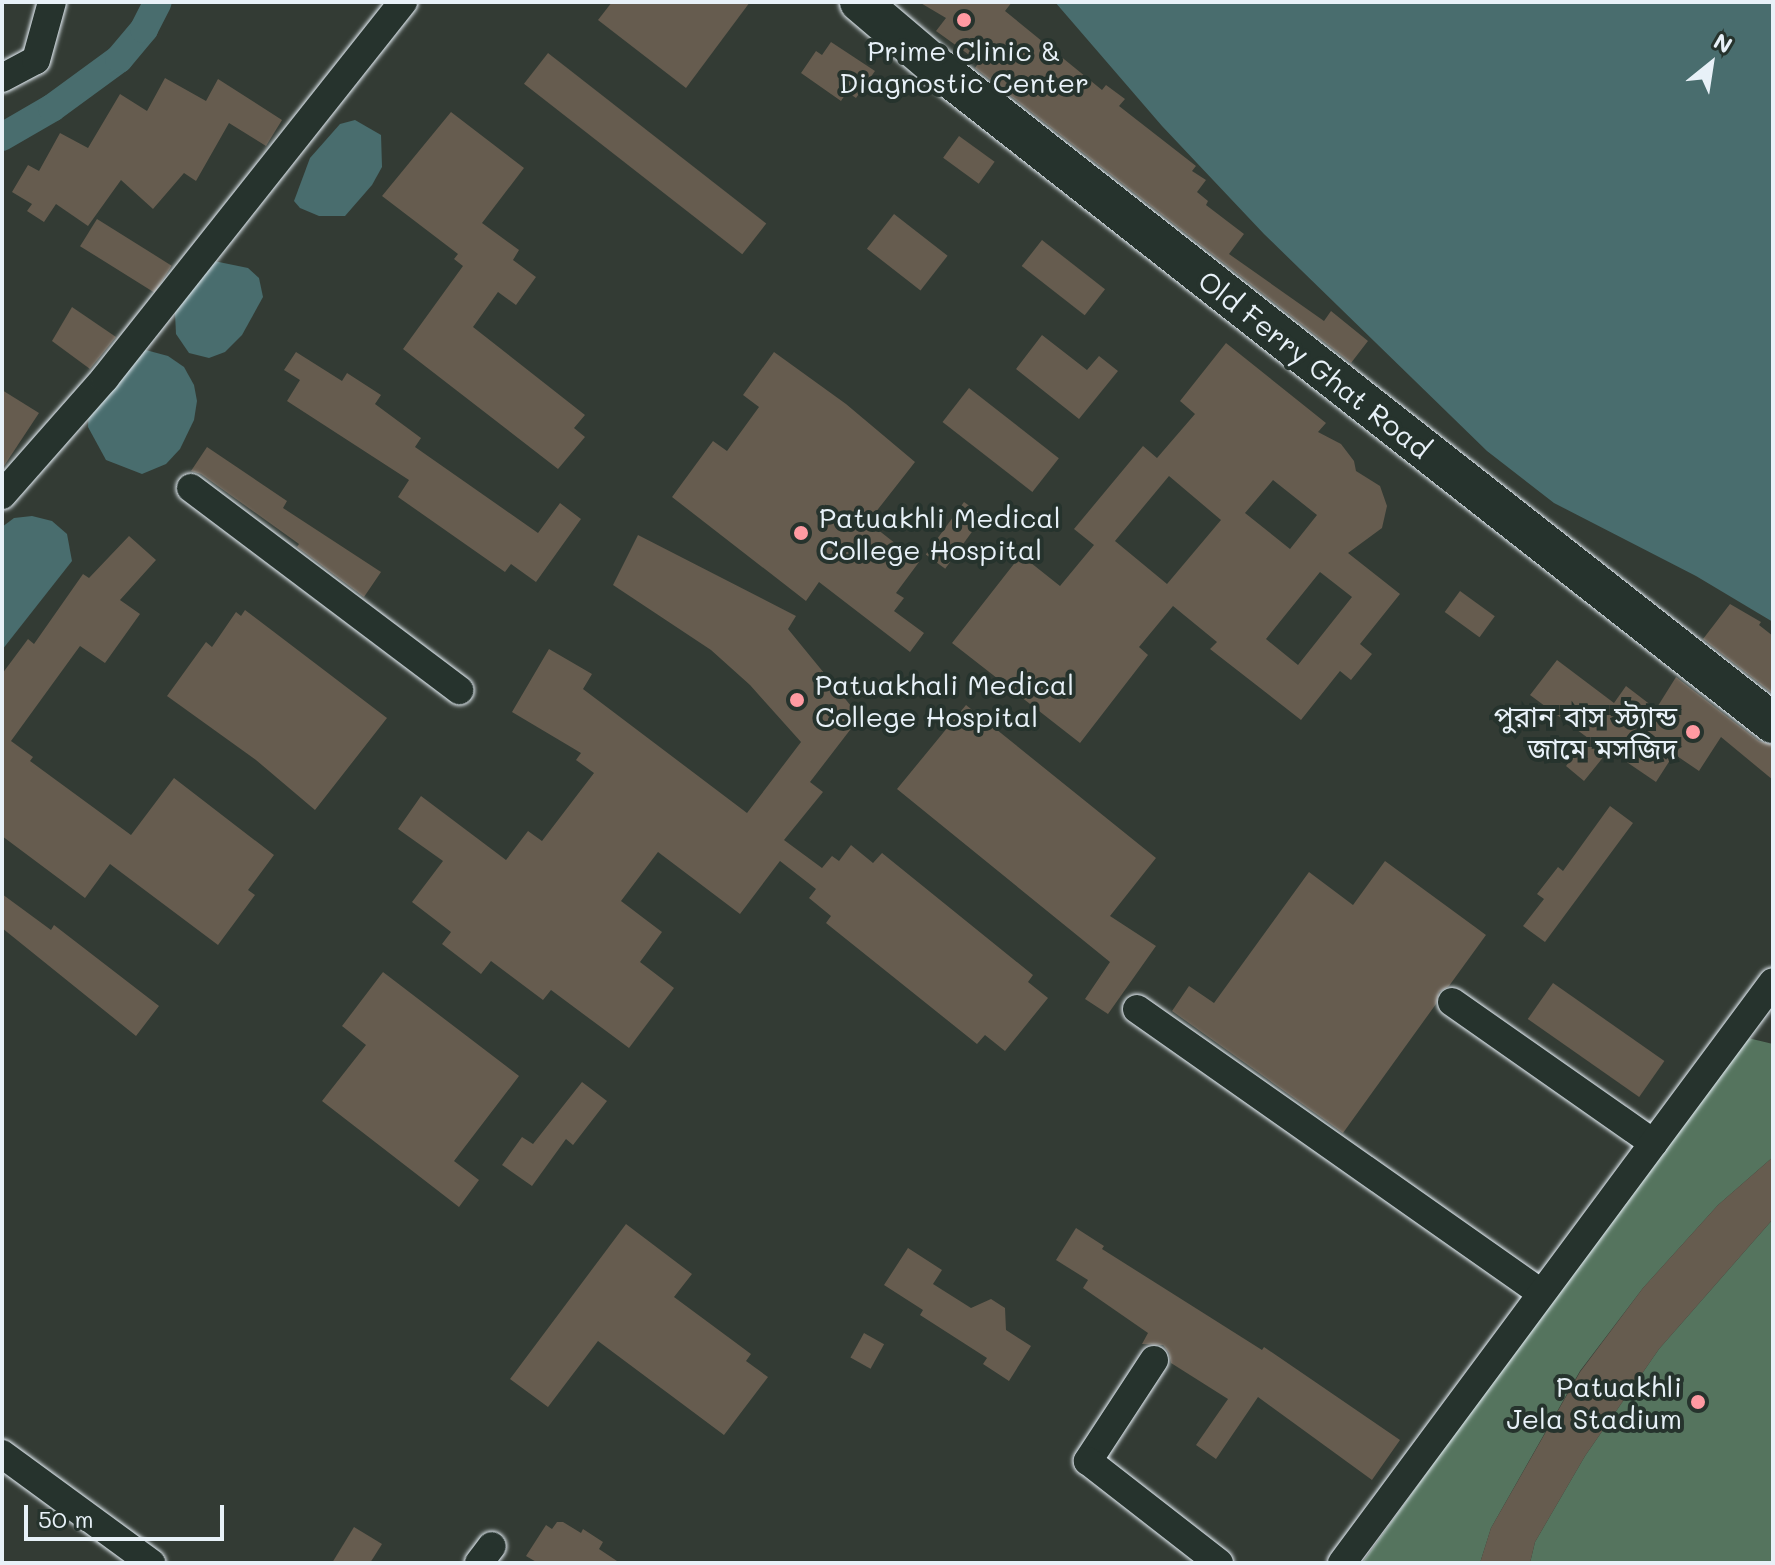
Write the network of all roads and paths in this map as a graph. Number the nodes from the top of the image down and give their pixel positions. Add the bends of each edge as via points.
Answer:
1 (52, 2) edge
2 (403, 2) edge
3 (860, 2) edge
4 (2, 78) edge
5 (191, 488) dead end
6 (2, 495) edge
7 (459, 690) dead end
8 (1773, 723) edge
9 (1773, 982) edge
10 (1452, 1002) dead end
11 (1137, 1009) dead end
12 (1653, 1143) junction
13 (1540, 1292) junction
14 (1154, 1360) dead end
15 (2, 1454) edge
16 (151, 1563) edge
17 (1219, 1563) edge
18 (1342, 1563) edge

1 - 4 street via 36,60
2 - 6 street via 105,378
3 - 8 street, Old Ferry Ghat Road
5 - 7 street
9 - 12 street
10 - 12 street
11 - 13 street
12 - 13 street
13 - 18 street
14 - 17 street via 1088,1461
15 - 16 street

